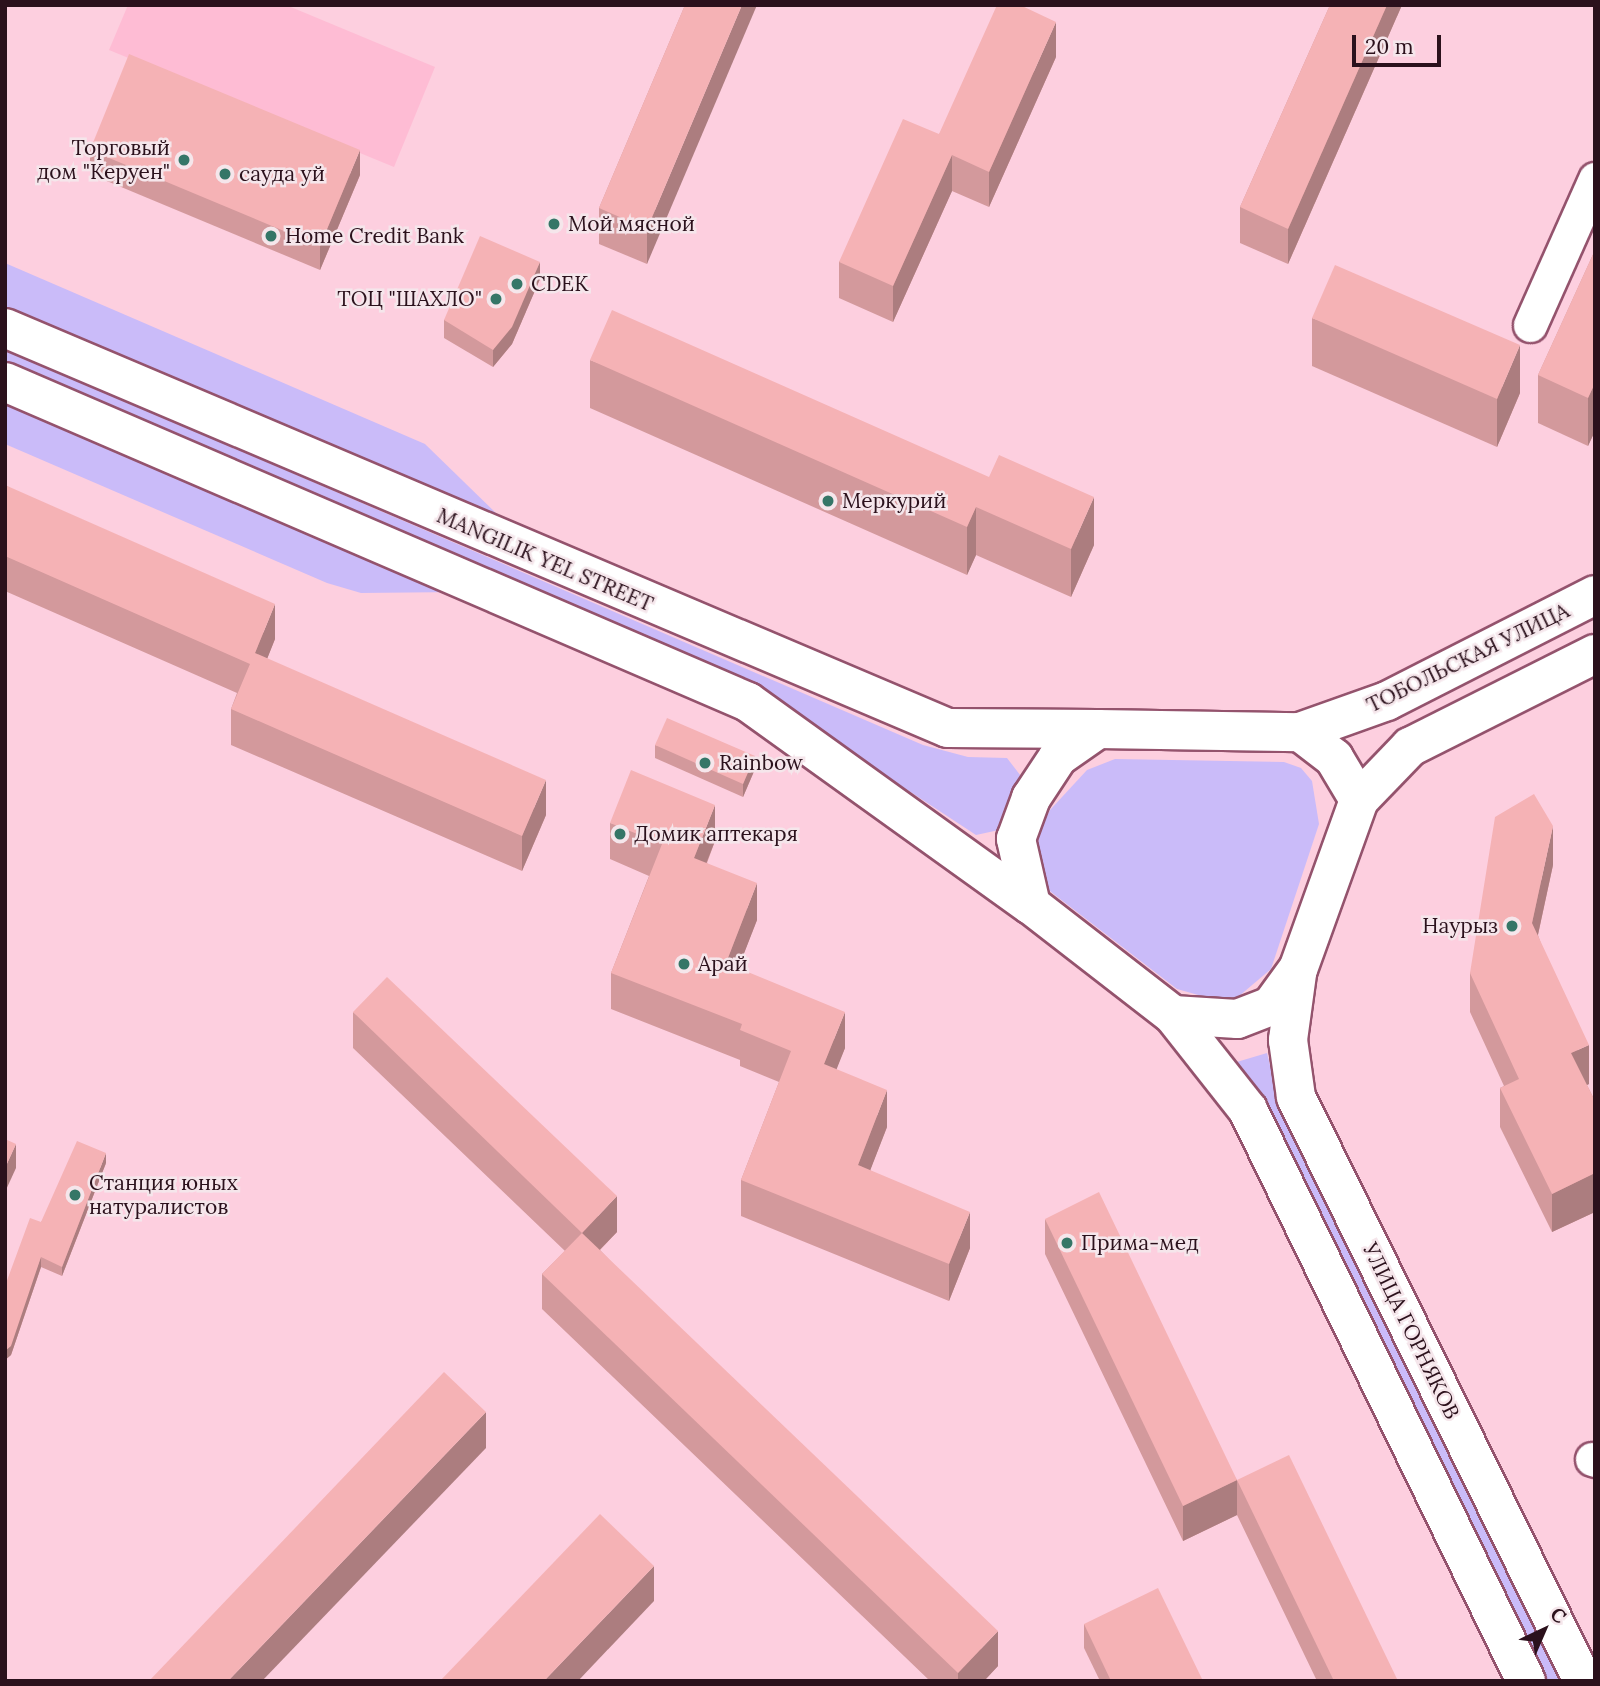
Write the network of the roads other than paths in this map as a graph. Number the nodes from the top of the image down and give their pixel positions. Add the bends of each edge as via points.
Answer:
1 (1595, 179) edge
2 (1530, 325) dead end
3 (5, 328) edge
4 (5, 382) edge
5 (1595, 595) edge
6 (1595, 654) edge
7 (1098, 729) junction
8 (1300, 732) junction
9 (1359, 800) junction
10 (1031, 905) junction
11 (1298, 969) junction
12 (1173, 1014) junction
13 (1526, 1681) edge
14 (1583, 1681) edge

1 - 2 street
3 - 7 street, MANGILIK YEL STREET via 948,728
4 - 10 street via 748,702
5 - 8 street, ТОБОЛЬСКАЯ УЛИЦА via 1387,701
6 - 9 street via 1410,747
7 - 8 street, MANGILIK YEL STREET
7 - 10 street via 1058,757 1031,798 1016,839
8 - 9 street via 1334,758
9 - 11 street
10 - 12 street
11 - 12 street via 1271,1006 1237,1019
11 - 14 street, УЛИЦА ГОРНЯКОВ via 1287,1040 1296,1097
12 - 13 street via 1248,1110

